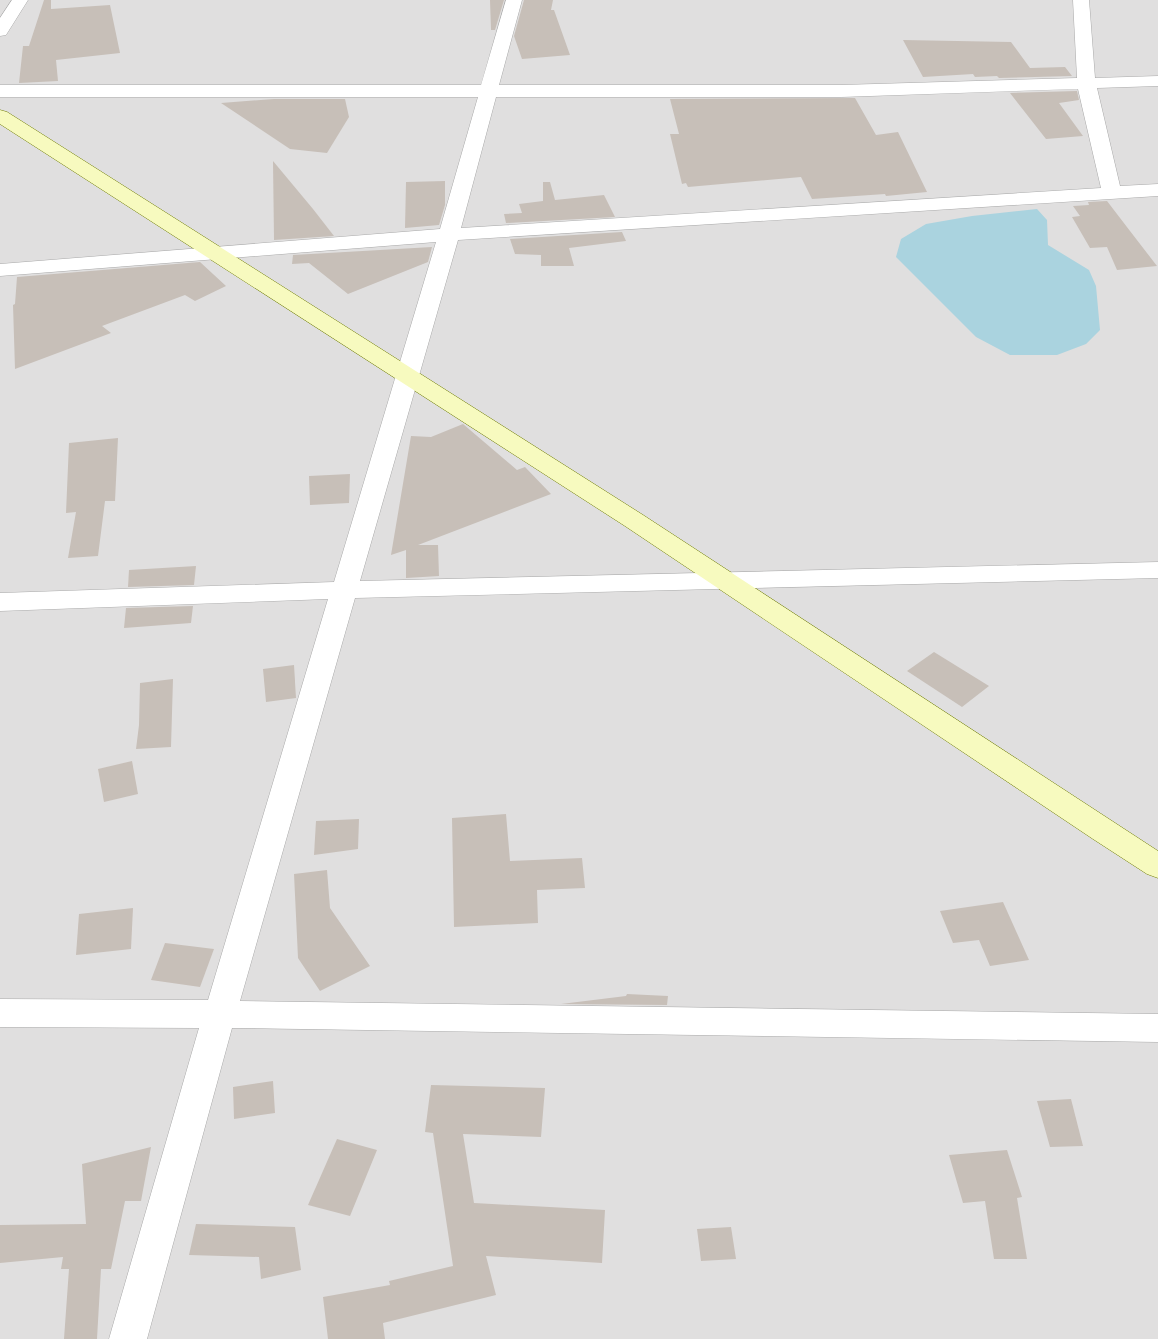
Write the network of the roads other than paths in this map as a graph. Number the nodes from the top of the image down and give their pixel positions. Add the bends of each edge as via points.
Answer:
1 (20, 0) edge
2 (514, 0) edge
3 (1081, 0) edge
4 (0, 31) edge
5 (1158, 81) edge
6 (1086, 82) junction
7 (0, 91) edge
8 (490, 91) junction
9 (0, 116) edge
10 (1158, 190) edge
11 (1112, 193) junction
12 (448, 234) junction
13 (211, 250) junction
14 (0, 270) edge
15 (407, 374) junction
16 (1158, 570) edge
17 (725, 580) junction
18 (344, 590) junction
19 (0, 602) edge
20 (1158, 866) edge
21 (0, 1013) edge
22 (219, 1014) junction
23 (1158, 1028) edge
24 (128, 1339) edge

1 - 4 street
2 - 8 street
3 - 6 street
5 - 6 street
6 - 8 street via 841,91
6 - 11 street
7 - 8 street
8 - 12 street
9 - 13 main road
10 - 11 street
11 - 12 street
12 - 13 street
12 - 15 street
13 - 14 street
13 - 15 main road
15 - 17 main road
15 - 18 street
16 - 17 street
17 - 18 street
17 - 20 main road
18 - 19 street
18 - 22 street
21 - 22 street
22 - 23 street
22 - 24 street

